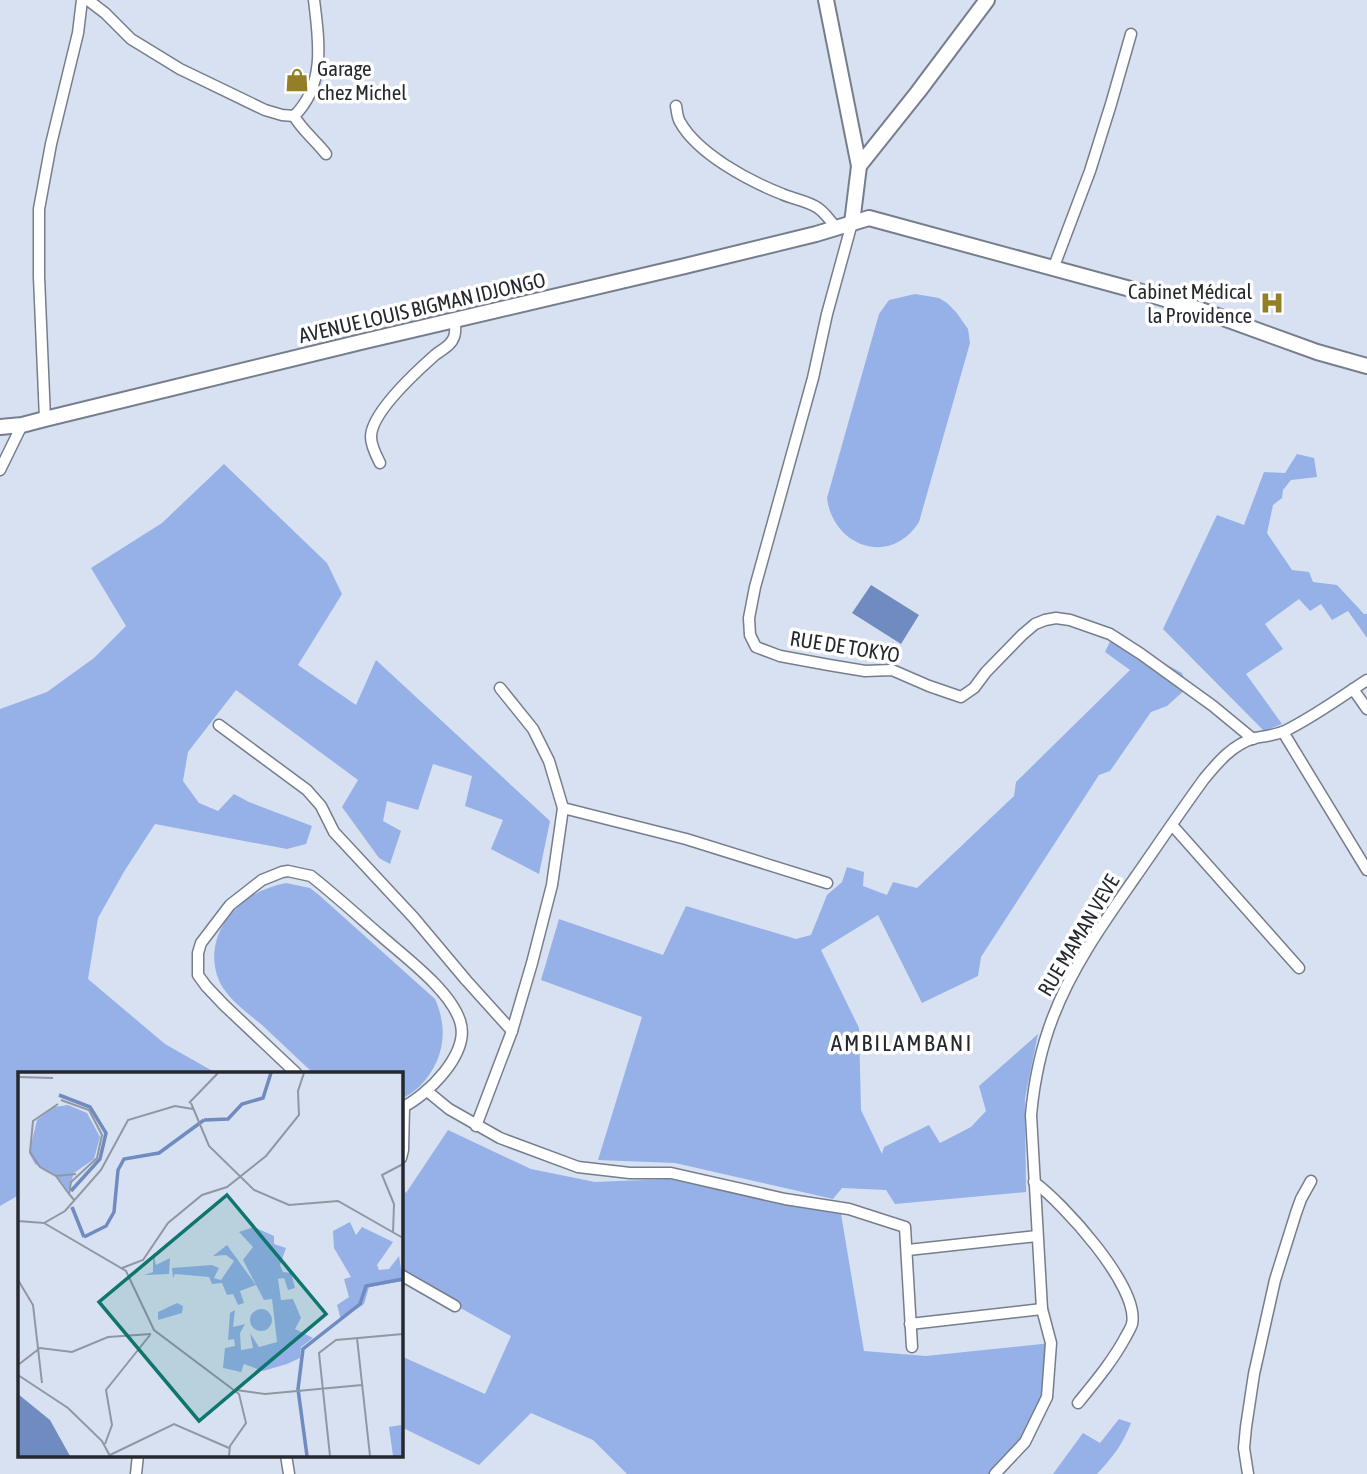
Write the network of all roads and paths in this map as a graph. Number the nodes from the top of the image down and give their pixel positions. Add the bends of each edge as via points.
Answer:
1 (82, 0) edge
2 (88, 0) edge
3 (314, 0) edge
4 (825, 0) edge
5 (987, 0) edge
6 (1131, 34) dead end
7 (676, 106) dead end
8 (294, 116) junction
9 (326, 154) dead end
10 (859, 166) junction
11 (852, 223) junction
12 (836, 228) junction
13 (1053, 269) junction
14 (455, 320) junction
15 (1367, 366) edge
16 (45, 419) junction
17 (22, 425) junction
18 (0, 427) edge
19 (380, 463) dead end
20 (0, 470) edge
21 (1367, 680) edge
22 (500, 688) dead end
23 (1353, 688) junction
24 (1367, 709) edge
25 (219, 725) dead end
26 (1283, 732) junction
27 (1253, 739) junction
28 (563, 808) junction
29 (1171, 825) junction
30 (1367, 870) edge
31 (827, 883) dead end
32 (1299, 968) dead end
33 (512, 1031) junction
34 (295, 1072) edge
35 (427, 1091) junction
36 (402, 1108) edge
37 (476, 1126) junction
38 (1311, 1181) dead end
39 (1034, 1182) junction
40 (1037, 1236) junction
41 (908, 1250) junction
42 (402, 1276) edge
43 (456, 1306) dead end
44 (1042, 1309) junction
45 (910, 1324) junction
46 (912, 1348) dead end
47 (1078, 1403) dead end
48 (138, 1456) edge
49 (286, 1456) edge
50 (136, 1474) edge
51 (289, 1474) edge
52 (995, 1474) edge
53 (1248, 1474) edge

1 - 16 street via 38,209
2 - 8 street via 131,39 170,63 265,110
3 - 8 street via 319,45 315,83
4 - 10 main road
5 - 10 main road
6 - 13 street via 1090,171
7 - 12 street via 678,120 686,130 723,164 758,184 817,207
8 - 9 street
10 - 11 main road
11 - 12 main road, AVENUE LOUIS BIGMAN IDJONGO
11 - 13 main road, AVENUE LOUIS BIGMAN IDJONGO via 869,218
11 - 27 street, RUE DE TOKYO via 755,587 749,618 750,635 757,647 829,665 892,670 961,697 1035,624 1056,618 1070,620 1110,634 1141,654
12 - 14 main road, AVENUE LOUIS BIGMAN IDJONGO
13 - 15 main road, AVENUE LOUIS BIGMAN IDJONGO via 1201,310
14 - 16 main road, AVENUE LOUIS BIGMAN IDJONGO
14 - 19 street via 448,346 409,380 374,423 370,440
16 - 17 main road, AVENUE LOUIS BIGMAN IDJONGO
17 - 18 main road, AVENUE LOUIS BIGMAN IDJONGO
17 - 20 street
21 - 23 street, RUE MAMAN VEVE
22 - 28 street via 533,729 549,761
23 - 24 street
23 - 26 street, RUE MAMAN VEVE
25 - 33 street via 307,790 334,832
26 - 27 street, RUE MAMAN VEVE
26 - 30 street
27 - 29 street, RUE MAMAN VEVE via 1218,762
28 - 31 street via 686,839
28 - 33 street via 552,886
29 - 32 street
29 - 39 street, RUE MAMAN VEVE via 1083,957 1052,1018 1031,1115
33 - 37 street
34 - 35 street via 198,975 201,943 230,905 262,880 288,871 311,876 326,888 452,1004 461,1024 460,1042 450,1067
35 - 36 street
35 - 37 street
37 - 41 street via 578,1167 671,1173 849,1209 905,1227
38 - 53 street via 1275,1280 1254,1374 1244,1448
39 - 40 street, RUE MAMAN VEVE
39 - 47 street via 1096,1246 1124,1289 1132,1311 1132,1324 1117,1352
40 - 41 street
40 - 44 street, RUE MAMAN VEVE
41 - 45 street
42 - 43 street
44 - 45 street
44 - 52 street, RUE MAMAN VEVE via 1051,1343 1047,1397 1025,1442
45 - 46 street
48 - 50 street
49 - 51 street

